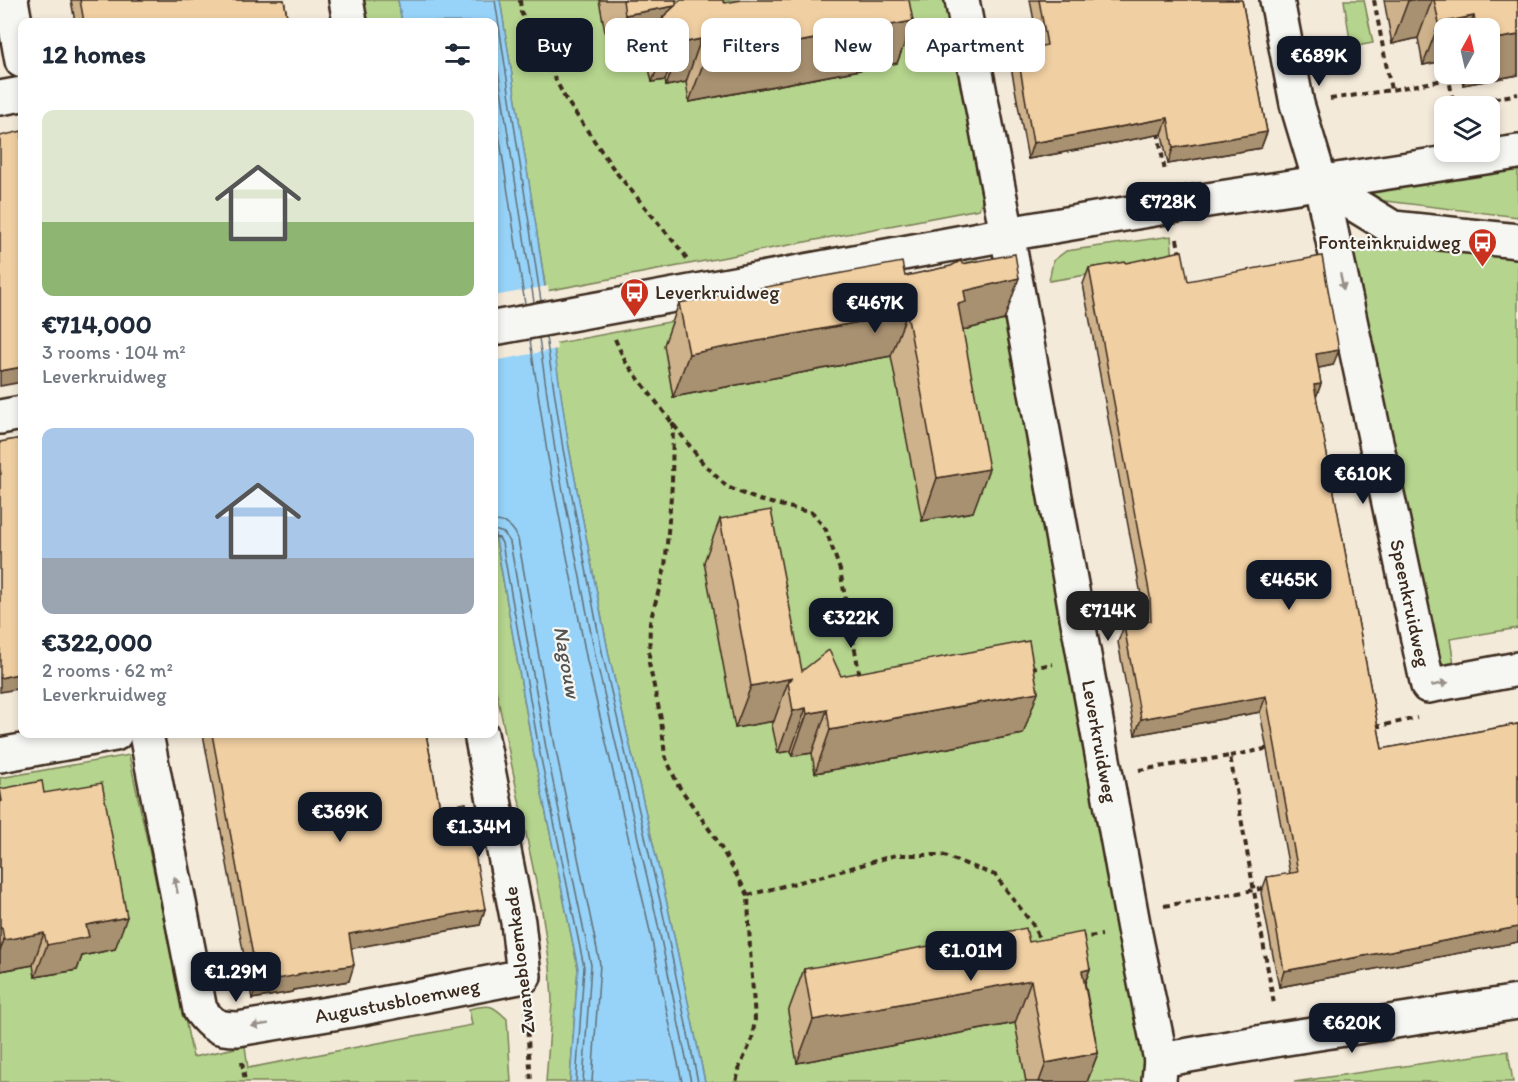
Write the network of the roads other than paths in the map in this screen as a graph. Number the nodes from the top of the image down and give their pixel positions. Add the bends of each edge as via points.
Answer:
1 (11, 0) edge
2 (346, 0) edge
3 (962, 0) edge
4 (1277, 0) edge
5 (349, 18) edge
6 (18, 39) edge
7 (18, 95) edge
8 (0, 98) edge
9 (1518, 152) edge
10 (1321, 184) junction
11 (1006, 234) junction
12 (1518, 241) edge
13 (498, 327) edge
14 (18, 414) edge
15 (0, 417) edge
16 (1518, 669) edge
17 (93, 738) edge
18 (147, 738) edge
19 (482, 738) edge
20 (0, 755) edge
21 (524, 976) joint
22 (1518, 1002) edge
23 (1160, 1071) edge

1 - 6 street
2 - 5 street
3 - 11 street, Leverkruidweg
4 - 10 street via 1297,104
7 - 8 street
9 - 10 street
10 - 11 street
10 - 12 street via 1393,228
10 -> 16 street, Speenkruidweg via 1428,686
11 - 13 street
11 - 23 street, Leverkruidweg
14 - 15 street
17 - 20 street
21 -> 18 street, Augustusbloemweg via 357,1010 238,1029 211,1024 200,1010
19 - 21 street, Zwanebloemkade via 518,922
22 - 23 street via 1280,1039

